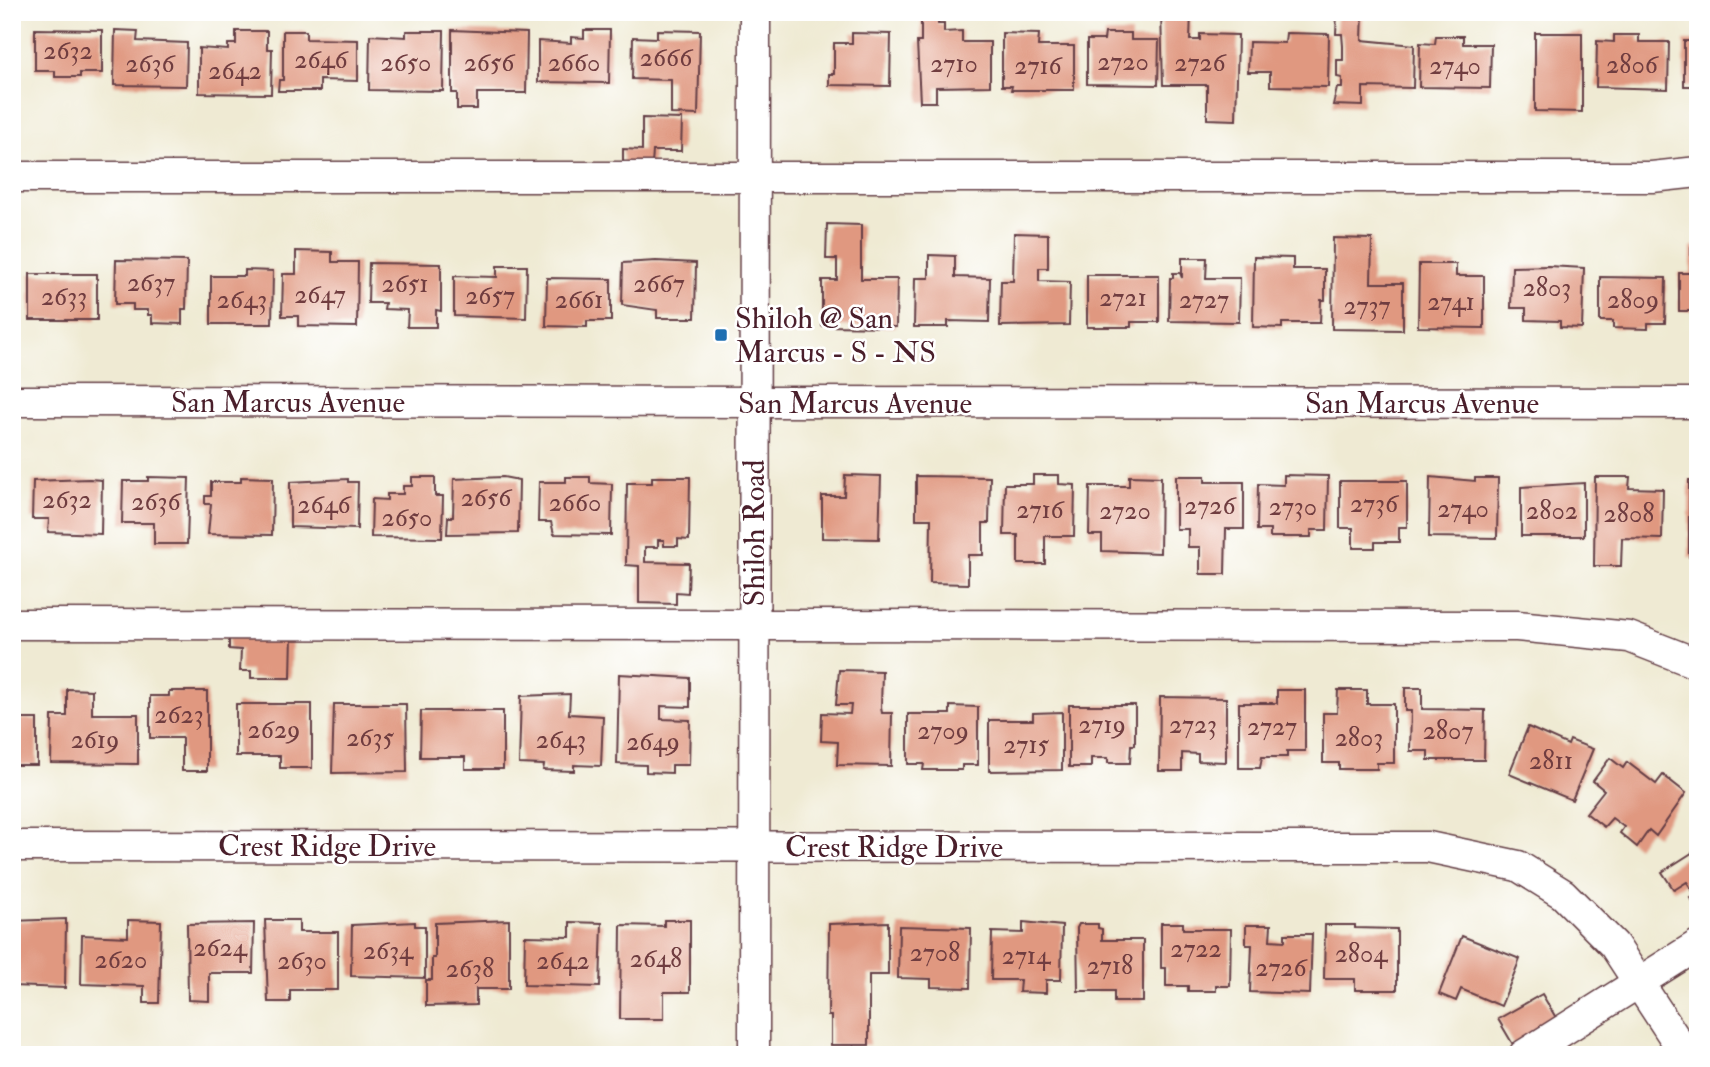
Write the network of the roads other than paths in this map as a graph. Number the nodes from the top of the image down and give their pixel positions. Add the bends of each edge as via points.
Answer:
1 (755, 12) edge
2 (1698, 172) edge
3 (755, 176) junction
4 (12, 177) edge
5 (12, 401) edge
6 (754, 403) junction
7 (1698, 403) edge
8 (12, 624) edge
9 (754, 624) junction
10 (1698, 664) edge
11 (12, 846) edge
12 (754, 846) junction
13 (1698, 945) edge
14 (1639, 982) junction
15 (754, 1055) edge
16 (1524, 1055) edge
17 (1686, 1055) edge

1 - 3 street, Shiloh Road
2 - 3 street via 1653,177
3 - 4 street
3 - 6 street, Shiloh Road
5 - 6 street, San Marcus Avenue
6 - 7 street, San Marcus Avenue
6 - 9 street, Shiloh Road
8 - 9 street
9 - 10 street via 1517,626 1629,637
9 - 12 street, Shiloh Road
11 - 12 street, Crest Ridge Drive
12 - 14 street, Crest Ridge Drive via 1428,847 1518,866 1563,894 1614,945
12 - 15 street, Shiloh Road
13 - 14 street
14 - 16 street
14 - 17 street, Crest Ridge Drive

